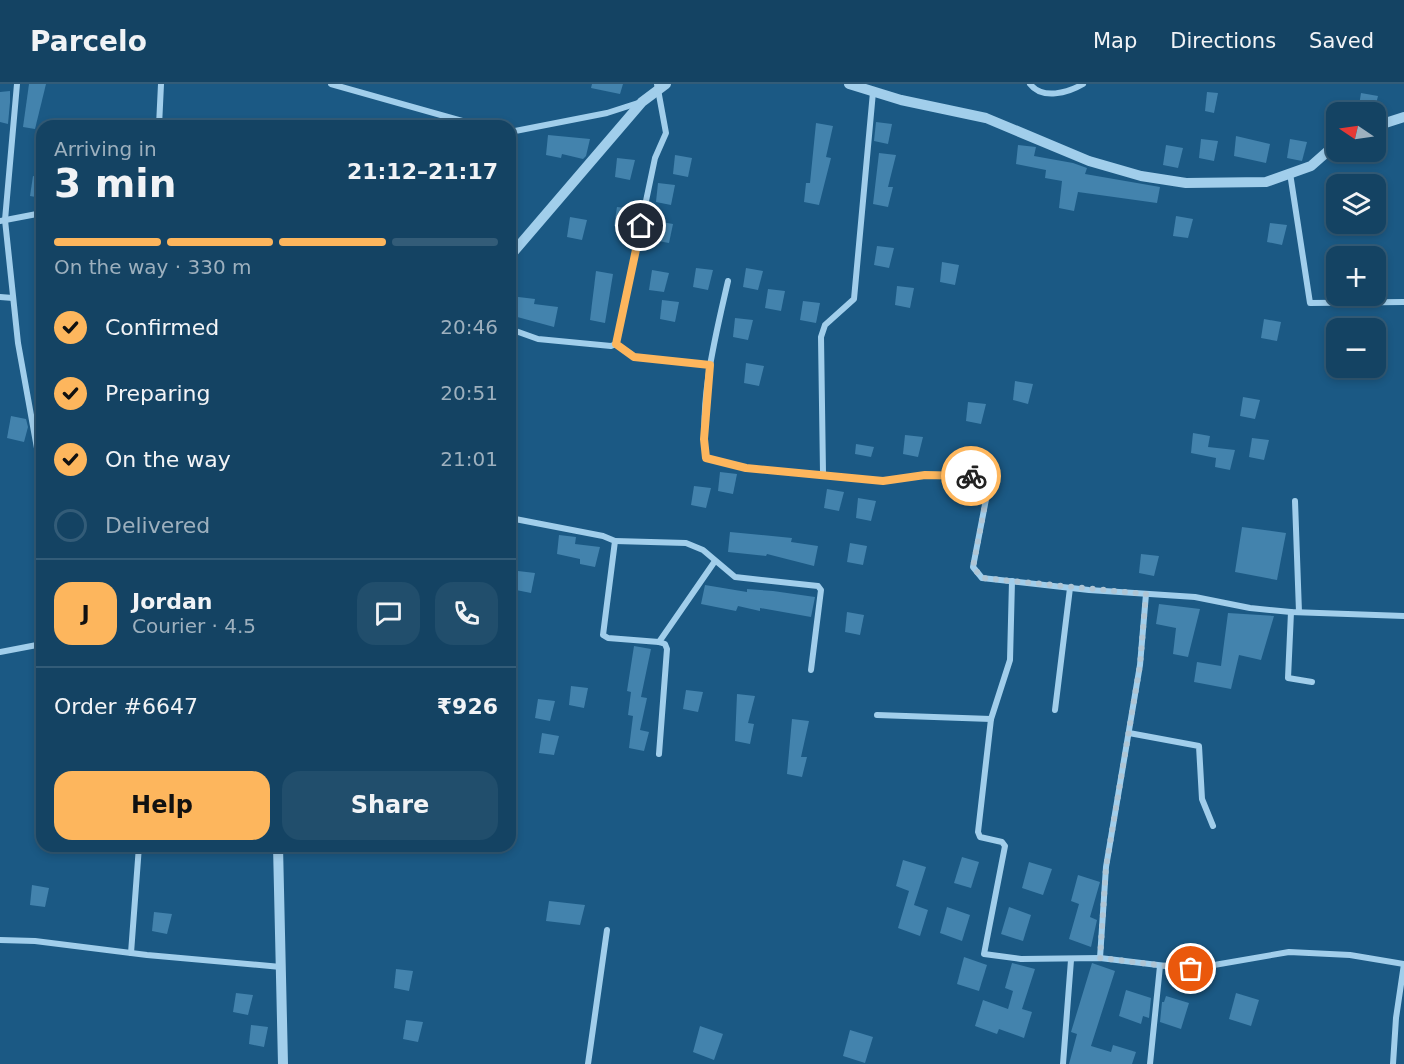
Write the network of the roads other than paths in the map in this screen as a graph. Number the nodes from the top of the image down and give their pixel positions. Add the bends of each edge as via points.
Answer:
1 (17, 84) edge
2 (162, 84) edge
3 (331, 84) edge
4 (849, 84) edge
5 (1030, 84) edge
6 (1083, 84) edge
7 (661, 86) edge
8 (355, 87) edge
9 (873, 92) junction
10 (642, 102) junction
11 (1404, 117) edge
12 (451, 118) joint
13 (159, 120) edge
14 (458, 120) edge
15 (1386, 123) edge
16 (516, 131) edge
17 (1326, 153) edge
18 (0, 154) edge
19 (10, 155) junction
20 (1290, 173) junction
21 (36, 214) edge
22 (2, 221) edge
23 (516, 249) edge
24 (728, 281) dead end
25 (0, 297) edge
26 (13, 298) junction
27 (1404, 302) edge
28 (516, 331) edge
29 (616, 344) junction
30 (710, 365) junction
31 (36, 444) edge
32 (823, 473) junction
33 (1295, 501) dead end
34 (516, 519) edge
35 (615, 541) junction
36 (715, 561) junction
37 (1012, 581) junction
38 (1070, 588) junction
39 (1146, 594) junction
40 (1291, 612) junction
41 (1299, 612) junction
42 (1404, 616) edge
43 (659, 642) junction
44 (36, 645) edge
45 (0, 652) edge
46 (811, 670) dead end
47 (1312, 682) dead end
48 (1055, 710) dead end
49 (877, 715) dead end
50 (991, 719) junction
51 (1129, 733) junction
52 (659, 754) dead end
53 (1213, 826) dead end
54 (139, 852) edge
55 (278, 852) edge
56 (607, 930) dead end
57 (0, 940) edge
58 (131, 953) junction
59 (1100, 958) junction
60 (1071, 960) junction
61 (1404, 964) edge
62 (1160, 966) junction
63 (281, 967) junction
64 (283, 1064) edge
65 (588, 1064) edge
66 (1063, 1064) edge
67 (1150, 1064) edge
68 (1393, 1064) edge

1 - 19 street
2 - 13 street
3 - 8 street
4 - 9 street
5 - 6 street via 1037,90 1056,94
7 - 10 street
7 - 29 street via 666,132 655,158
8 - 12 street
9 - 20 street via 986,117 1089,161 1141,176 1220,185 1266,182
9 - 32 street via 854,299 825,325 821,337
10 - 16 street
10 - 23 street
11 - 15 street
12 - 14 street
17 - 20 street via 1311,166
18 - 19 street
19 - 22 street
20 - 27 street via 1310,303
21 - 22 street
22 - 26 street
24 - 30 street
25 - 26 street
26 - 31 street
28 - 29 street via 538,339
29 - 30 street via 634,357
30 - 32 street via 706,458 746,468
32 - 37 street via 883,481 925,475 978,476 987,494 973,567 982,578
33 - 41 street
34 - 35 street
35 - 36 street via 687,543
35 - 43 street via 603,635
36 - 43 street
36 - 46 street via 735,576 818,586 821,590
37 - 38 street
37 - 50 street via 1010,660
38 - 39 street
38 - 48 street
39 - 40 street via 1195,597
39 - 51 street
40 - 41 street
40 - 47 street via 1287,678
41 - 42 street
43 - 52 street via 667,649
44 - 45 street
49 - 50 street
50 - 60 street via 978,835 1005,846 984,954
51 - 53 street via 1199,746 1202,799
51 - 59 street via 1106,867
54 - 58 street
55 - 63 street
56 - 65 street
57 - 58 street
58 - 63 street
59 - 60 street
59 - 62 street
60 - 66 street
61 - 62 street via 1350,955 1289,952 1191,969
61 - 68 street
62 - 67 street
63 - 64 street

